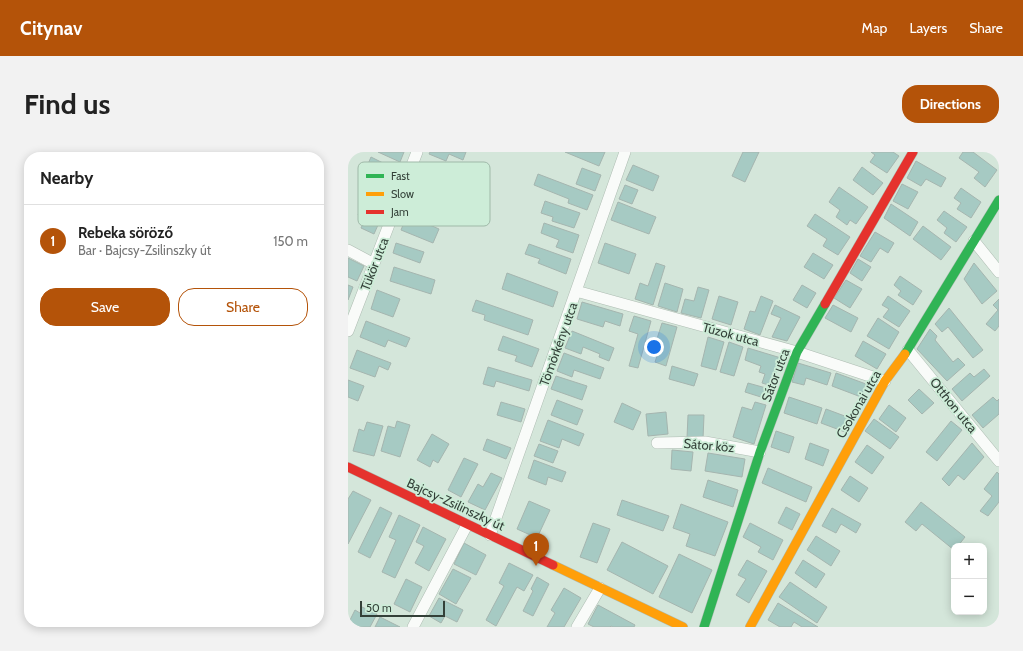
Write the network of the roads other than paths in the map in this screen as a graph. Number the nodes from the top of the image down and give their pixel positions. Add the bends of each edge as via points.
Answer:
1 (417, 152) edge
2 (625, 152) edge
3 (913, 152) edge
4 (413, 162) edge
5 (999, 200) edge
6 (389, 226) edge
7 (974, 242) junction
8 (348, 250) edge
9 (374, 264) junction
10 (999, 272) edge
11 (576, 291) junction
12 (348, 331) edge
13 (908, 350) junction
14 (797, 352) junction
15 (885, 381) junction
16 (657, 443) dead end
17 (760, 452) junction
18 (999, 461) edge
19 (348, 467) edge
20 (467, 525) junction
21 (490, 535) junction
22 (600, 588) junction
23 (413, 627) edge
24 (577, 627) edge
25 (683, 627) edge
26 (704, 627) edge
27 (750, 627) edge

1 - 4 street, Tükör utca
2 - 11 street, Tömörkény utca
3 - 14 street, Sátor utca
5 - 7 street, Csokonai utca
6 - 9 street, Tükör utca
7 - 10 street
7 - 13 street, Csokonai utca
8 - 9 street
9 - 12 street, Tükör utca
11 - 14 street, Túzok utca
11 - 21 street, Tömörkény utca
13 - 15 street, Csokonai utca
13 - 18 street, Otthon utca
14 - 15 street, Túzok utca
14 - 17 street, Sátor utca
15 - 27 street, Csokonai utca
16 - 17 street, Sátor köz via 705,442
17 - 26 street, Sátor utca
19 - 20 street, Bajcsy-Zsilinszky út
20 - 21 street, Bajcsy-Zsilinszky út
20 - 23 street
21 - 22 street, Bajcsy-Zsilinszky út
22 - 24 street
22 - 25 street, Bajcsy-Zsilinszky út

